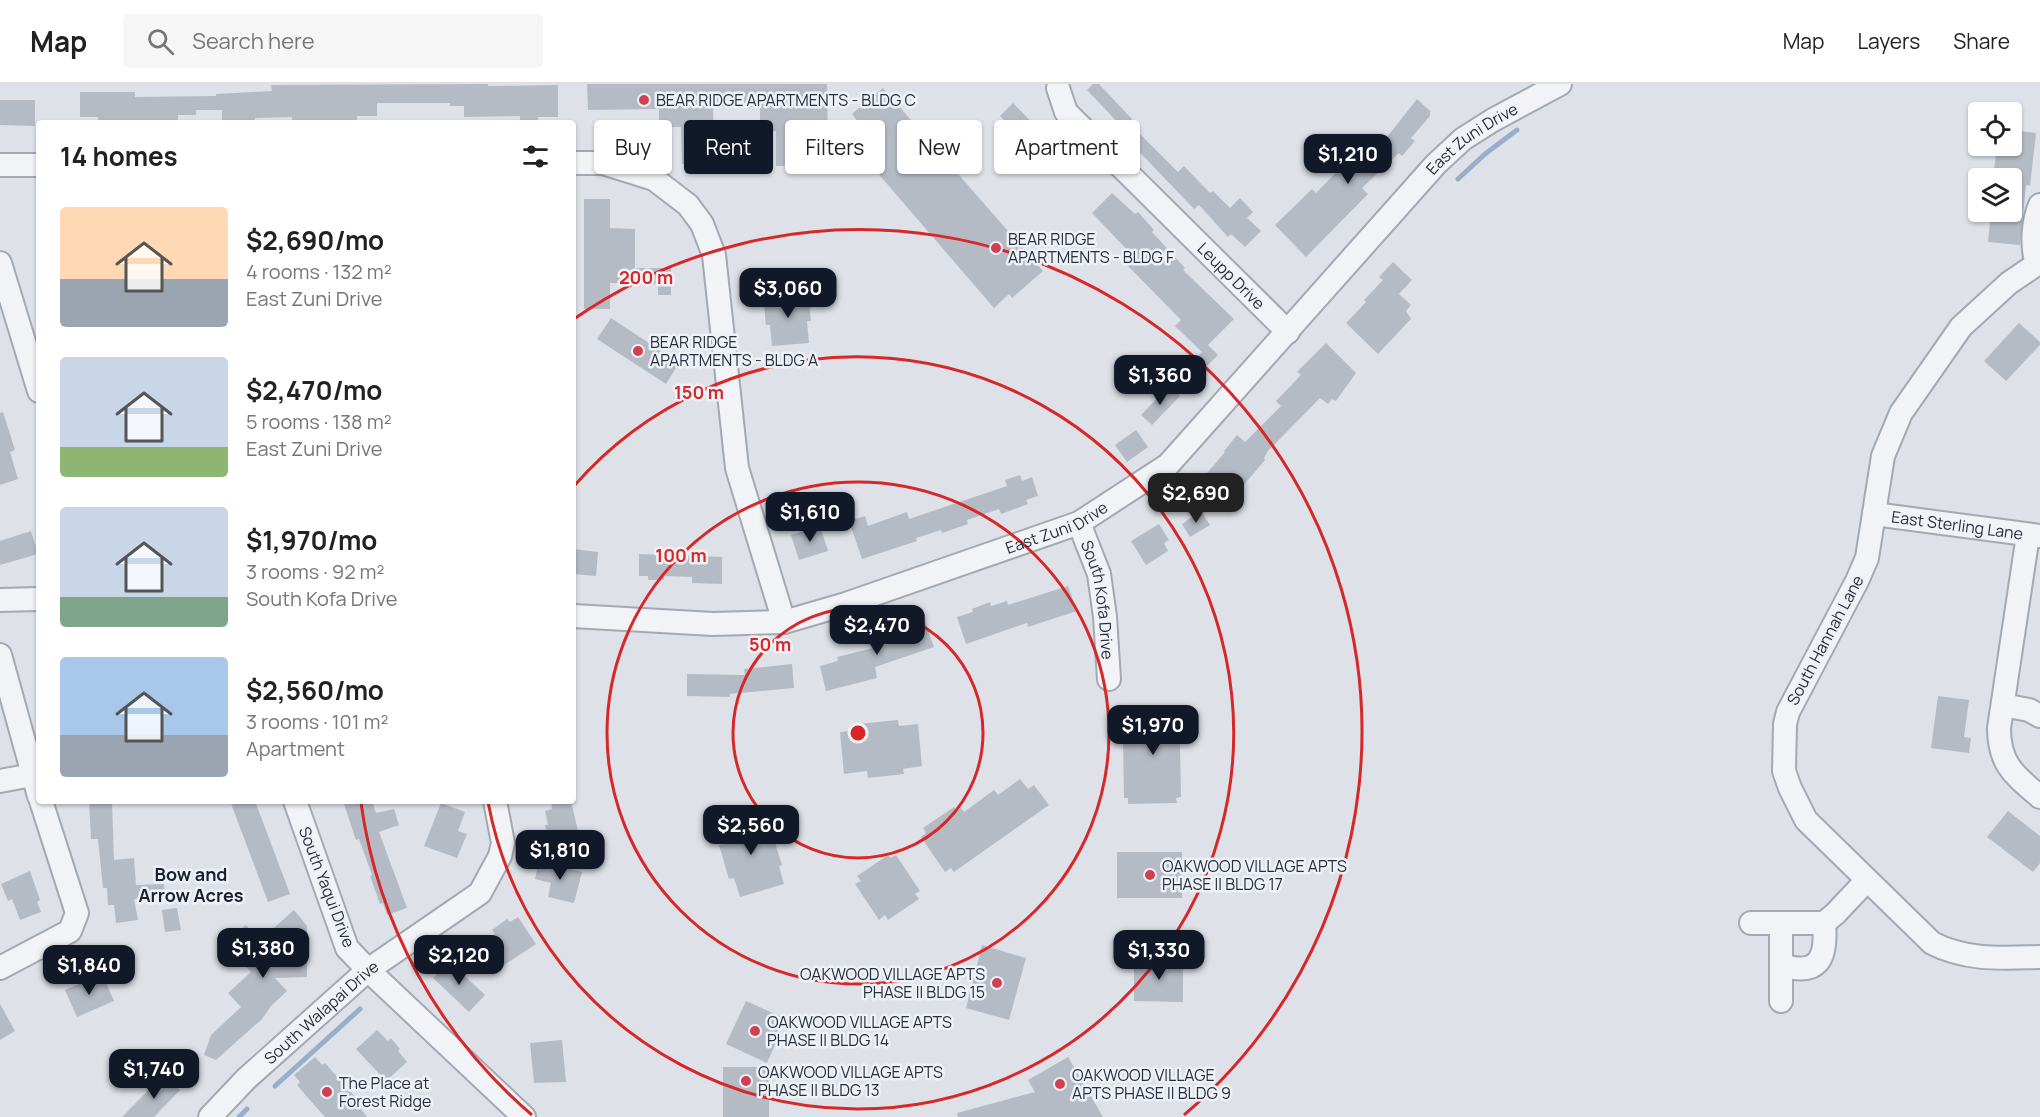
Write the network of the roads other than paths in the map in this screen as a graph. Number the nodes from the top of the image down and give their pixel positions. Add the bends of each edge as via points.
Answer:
1 (1560, 84) edge
2 (1058, 88) dead end
3 (576, 164) edge
4 (0, 165) edge
5 (36, 165) edge
6 (2040, 203) edge
7 (0, 263) edge
8 (2038, 264) edge
9 (1288, 332) junction
10 (36, 381) edge
11 (1875, 514) junction
12 (1079, 523) junction
13 (2034, 536) edge
14 (36, 599) edge
15 (0, 600) edge
16 (576, 616) edge
17 (784, 622) junction
18 (0, 655) edge
19 (1109, 679) dead end
20 (2003, 705) junction
21 (2040, 716) edge
22 (0, 781) edge
23 (36, 785) edge
24 (2038, 790) edge
25 (42, 804) edge
26 (296, 804) edge
27 (496, 804) edge
28 (1867, 880) junction
29 (1751, 923) dead end
30 (1781, 923) junction
31 (1824, 923) junction
32 (2040, 957) edge
33 (1781, 965) junction
34 (0, 968) edge
35 (368, 970) junction
36 (1781, 1001) dead end
37 (210, 1117) edge
38 (524, 1117) edge

1 - 9 street, East Zuni Drive via 1463,139 1436,164
2 - 9 street, Leupp Drive via 1066,112
3 - 17 street via 603,163 654,179 688,205 702,224 714,255 736,468
4 - 5 street
6 - 8 street, South Hannah Lane via 2033,241
7 - 10 street
8 - 11 street, South Hannah Lane via 2009,283 1961,327 1901,413 1883,456
9 - 12 street, East Zuni Drive via 1167,465
11 - 13 street, East Sterling Lane
11 - 28 street, South Hannah Lane via 1867,558 1857,582 1788,711 1783,754 1784,771 1806,820
12 - 17 street, East Zuni Drive
12 - 19 street, South Kofa Drive via 1099,574
13 - 20 street
14 - 15 street
16 - 17 street, East Zuni Drive via 713,624
18 - 23 street
20 - 21 street
20 - 24 street via 1999,728 2006,765 2015,776
22 - 23 street
25 - 34 street via 77,913 70,931
26 - 35 street, South Yaqui Drive via 347,948
27 - 35 street, South Walapai Drive via 503,843 480,892
28 - 31 street
28 - 32 street, South Hannah Lane via 1932,943 1944,949 1990,958
29 - 30 street
30 - 31 street
30 - 33 street
31 - 33 street via 1825,950 1818,962 1800,969
33 - 36 street
35 - 37 street, South Walapai Drive via 246,1079
35 - 38 street, South Yaqui Drive

